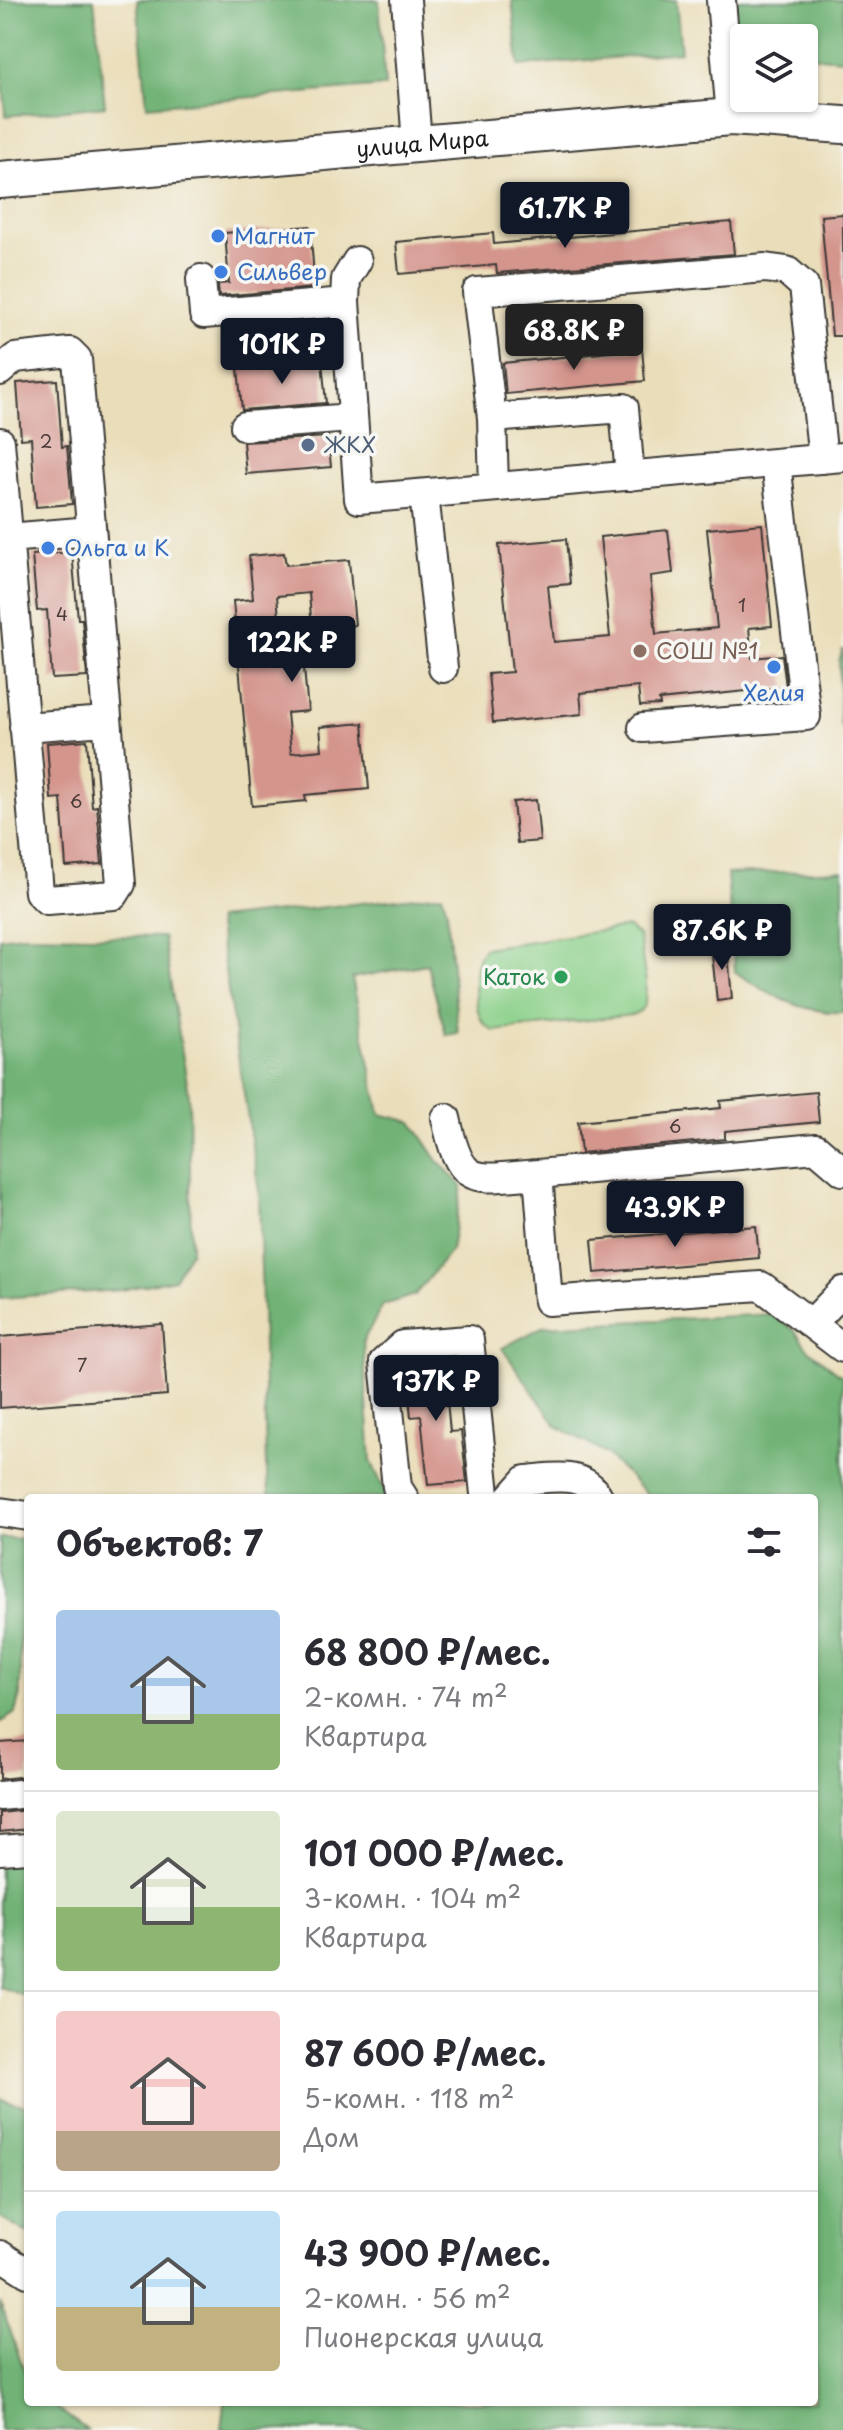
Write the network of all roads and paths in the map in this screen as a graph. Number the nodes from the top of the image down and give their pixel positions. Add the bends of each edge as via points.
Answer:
1 (406, 0) edge
2 (721, 0) edge
3 (731, 117) junction
4 (843, 125) edge
5 (417, 143) junction
6 (0, 180) edge
7 (357, 261) dead end
8 (201, 279) dead end
9 (345, 302) junction
10 (0, 371) edge
11 (352, 418) junction
12 (492, 418) junction
13 (245, 426) dead end
14 (0, 442) edge
15 (833, 458) edge
16 (776, 463) junction
17 (630, 476) junction
18 (494, 487) junction
19 (424, 494) junction
20 (91, 531) junction
21 (8, 538) junction
22 (9, 659) edge
23 (443, 668) dead end
24 (106, 721) junction
25 (24, 727) junction
26 (643, 728) dead end
27 (446, 1118) dead end
28 (843, 1171) edge
29 (538, 1174) junction
30 (843, 1291) edge
31 (812, 1323) junction
32 (843, 1348) edge
33 (401, 1494) edge
34 (495, 1494) edge
35 (500, 1494) edge
36 (597, 1494) edge
37 (0, 1512) edge
38 (24, 1515) edge
39 (24, 1793) edge
40 (0, 1796) edge
41 (24, 1848) edge
42 (0, 1850) edge
43 (0, 2255) edge
44 (24, 2270) edge

1 - 5 street
2 - 3 street
3 - 4 main road, улица Мира
3 - 5 main road, улица Мира
5 - 6 main road, улица Мира
7 - 9 street via 346,279
8 - 9 street via 204,314
9 - 11 street
10 - 20 street via 15,358 70,352 77,359
11 - 13 street
11 - 19 street via 359,499
12 - 15 street via 477,292 765,268 787,271 804,286
12 - 17 street via 624,408
12 - 18 street
14 - 21 street
15 - 16 street
16 - 17 street
16 - 26 street via 806,716
17 - 18 street
18 - 19 street
19 - 23 street
20 - 21 street
20 - 24 street
21 - 22 street
22 - 25 street
24 - 25 street
24 - 25 street via 121,884 114,895 47,900 39,892
27 - 29 street via 457,1160 473,1176
28 - 29 street via 816,1148
29 - 31 street via 548,1301 761,1286
30 - 31 street
31 - 32 street
33 - 34 street via 384,1362 403,1345 469,1340
35 - 36 street via 526,1480 572,1476
37 - 38 street
39 - 40 street
41 - 42 street
43 - 44 street

